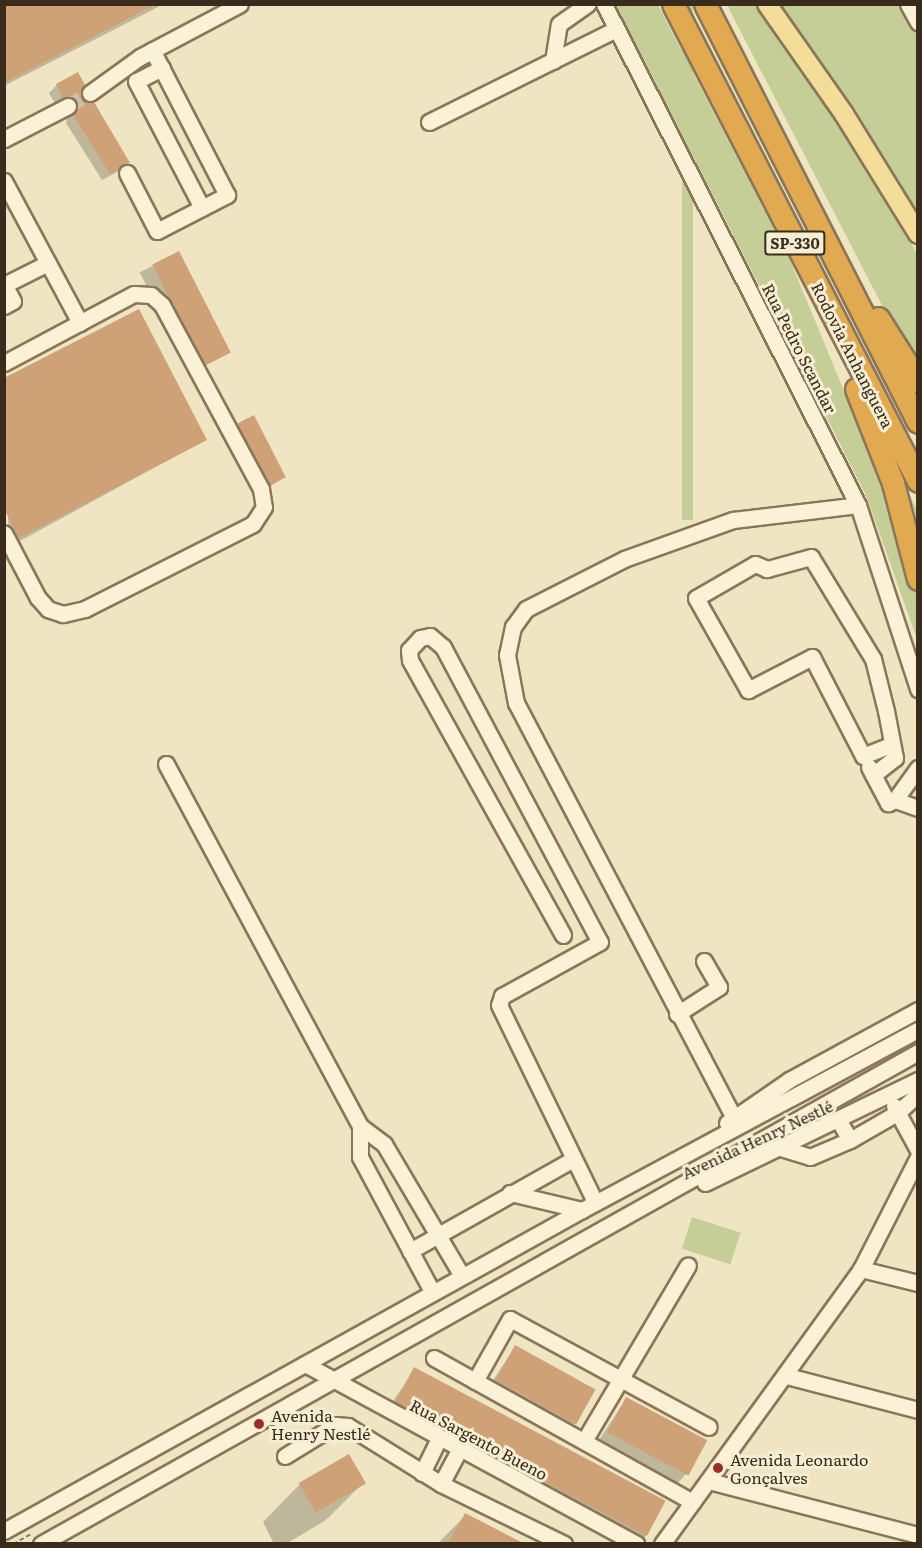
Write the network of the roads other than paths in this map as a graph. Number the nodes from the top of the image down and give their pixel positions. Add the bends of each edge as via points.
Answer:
1 (240, 4) edge
2 (588, 4) edge
3 (604, 4) edge
4 (673, 4) edge
5 (705, 4) edge
6 (767, 4) edge
7 (908, 4) edge
8 (918, 22) edge
9 (616, 29) junction
10 (152, 50) junction
11 (553, 61) junction
12 (162, 68) junction
13 (90, 93) tunnel mouth
14 (68, 106) tunnel mouth
15 (429, 122) dead end
16 (4, 139) edge
17 (127, 173) dead end
18 (4, 181) edge
19 (202, 208) junction
20 (811, 211) junction
21 (918, 234) edge
22 (797, 247) junction
23 (48, 263) junction
24 (5, 286) edge
25 (4, 306) edge
26 (80, 323) junction
27 (4, 363) edge
28 (918, 381) edge
29 (918, 422) edge
30 (918, 481) edge
31 (858, 505) junction
32 (4, 534) edge
33 (918, 579) edge
34 (918, 689) edge
35 (892, 744) junction
36 (863, 756) junction
37 (166, 764) dead end
38 (918, 768) edge
39 (873, 775) junction
40 (895, 800) junction
41 (918, 808) edge
42 (564, 935) dead end
43 (704, 961) dead end
44 (918, 1010) edge
45 (677, 1014) junction
46 (918, 1030) edge
47 (918, 1052) edge
48 (916, 1086) edge
49 (888, 1096) junction
50 (897, 1113) junction
51 (734, 1118) junction
52 (839, 1121) junction
53 (360, 1126) junction
54 (850, 1140) junction
55 (782, 1148) junction
56 (918, 1150) edge
57 (918, 1157) edge
58 (573, 1159) junction
59 (670, 1162) junction
60 (396, 1165) junction
61 (372, 1178) junction
62 (510, 1193) junction
63 (596, 1202) junction
64 (582, 1210) junction
65 (610, 1227) junction
66 (437, 1235) junction
67 (410, 1251) junction
68 (687, 1265) dead end
69 (861, 1269) junction
70 (462, 1276) junction
71 (918, 1283) edge
72 (433, 1293) junction
73 (435, 1358) dead end
74 (306, 1365) junction
75 (787, 1376) junction
76 (619, 1378) junction
77 (475, 1381) junction
78 (335, 1382) junction
79 (918, 1410) edge
80 (709, 1426) dead end
81 (439, 1438) junction
82 (584, 1441) junction
83 (460, 1449) junction
84 (285, 1456) dead end
85 (422, 1473) junction
86 (709, 1481) junction
87 (441, 1484) junction
88 (693, 1502) junction
89 (4, 1531) edge
90 (918, 1535) edge
91 (41, 1544) edge
92 (564, 1544) edge
93 (636, 1544) edge
94 (662, 1544) edge

1 - 10 street
2 - 11 street via 559,24
3 - 9 street, Rua Pedro Scandar
4 - 22 highway, Rodovia Anhanguera / SP-330
5 - 20 highway, Rodovia Anhanguera / SP-330
6 - 21 main road via 844,114
7 - 8 street
9 - 11 street
9 - 31 street, Rua Pedro Scandar
10 - 12 street
10 - 13 street
11 - 15 street
12 - 19 street via 227,195
12 - 19 street via 136,81
14 - 16 street
17 - 19 street via 157,231
18 - 23 street
20 - 28 highway
20 - 29 highway, Rodovia Anhanguera / SP-330
22 - 30 highway, Rodovia Anhanguera / SP-330
22 - 33 highway via 893,483
23 - 24 street
23 - 26 street
24 - 25 street via 13,301
26 - 27 street
26 - 32 street via 134,294 151,295 162,305 261,489 264,507 253,524 85,609 63,614 48,609 38,598
31 - 34 street, Rua Pedro Scandar
31 - 45 street via 733,520 696,532 624,559 526,609 513,627 507,655 516,703
35 - 36 street
35 - 36 street via 873,659 807,554 767,569 755,564 696,598 748,690 812,657
35 - 39 street via 894,761
36 - 39 street
37 - 53 street
38 - 40 street
39 - 40 street via 888,803
40 - 41 street
42 - 58 street via 411,660 409,650 420,638 430,636 443,647 600,942 499,1000
43 - 45 street via 719,987
44 - 51 street, Avenida Henry Nestlé via 789,1080
45 - 51 street
46 - 59 street, Avenida Henry Nestlé via 793,1101
47 - 65 street, Avenida Henry Nestlé
48 - 49 street, Avenida Henry Nestlé
48 - 50 street
49 - 50 street
49 - 52 street, Avenida Henry Nestlé
50 - 54 street
50 - 56 street
51 - 59 street, Avenida Henry Nestlé
52 - 54 street
52 - 55 street, Avenida Henry Nestlé
53 - 60 street via 375,1133
53 - 61 street via 360,1157
54 - 55 street via 810,1157
55 - 65 street, Avenida Henry Nestlé
57 - 69 street
58 - 62 street
58 - 63 street
59 - 63 street, Avenida Henry Nestlé
60 - 61 street
60 - 66 street
61 - 67 street
62 - 64 street
62 - 66 street
63 - 64 street, Avenida Henry Nestlé
64 - 70 street, Avenida Henry Nestlé
65 - 78 street, Avenida Henry Nestlé
66 - 67 street
66 - 70 street
67 - 72 street
68 - 76 street
69 - 71 street
69 - 75 street
70 - 72 street, Avenida Henry Nestlé
72 - 74 street, Avenida Henry Nestlé
73 - 77 street
74 - 78 street, Rua Sargento Bueno
74 - 89 street, Avenida Henry Nestlé
75 - 79 street
75 - 86 street
76 - 77 street via 510,1319
76 - 80 street
76 - 82 street
77 - 82 street
78 - 81 street, Rua Sargento Bueno
78 - 91 street, Avenida Henry Nestlé
81 - 83 street, Rua Sargento Bueno
81 - 85 street
82 - 88 street
83 - 87 street
83 - 93 street, Rua Sargento Bueno
84 - 85 street via 340,1424
85 - 87 street
86 - 88 street
86 - 90 street
87 - 92 street
88 - 94 street

